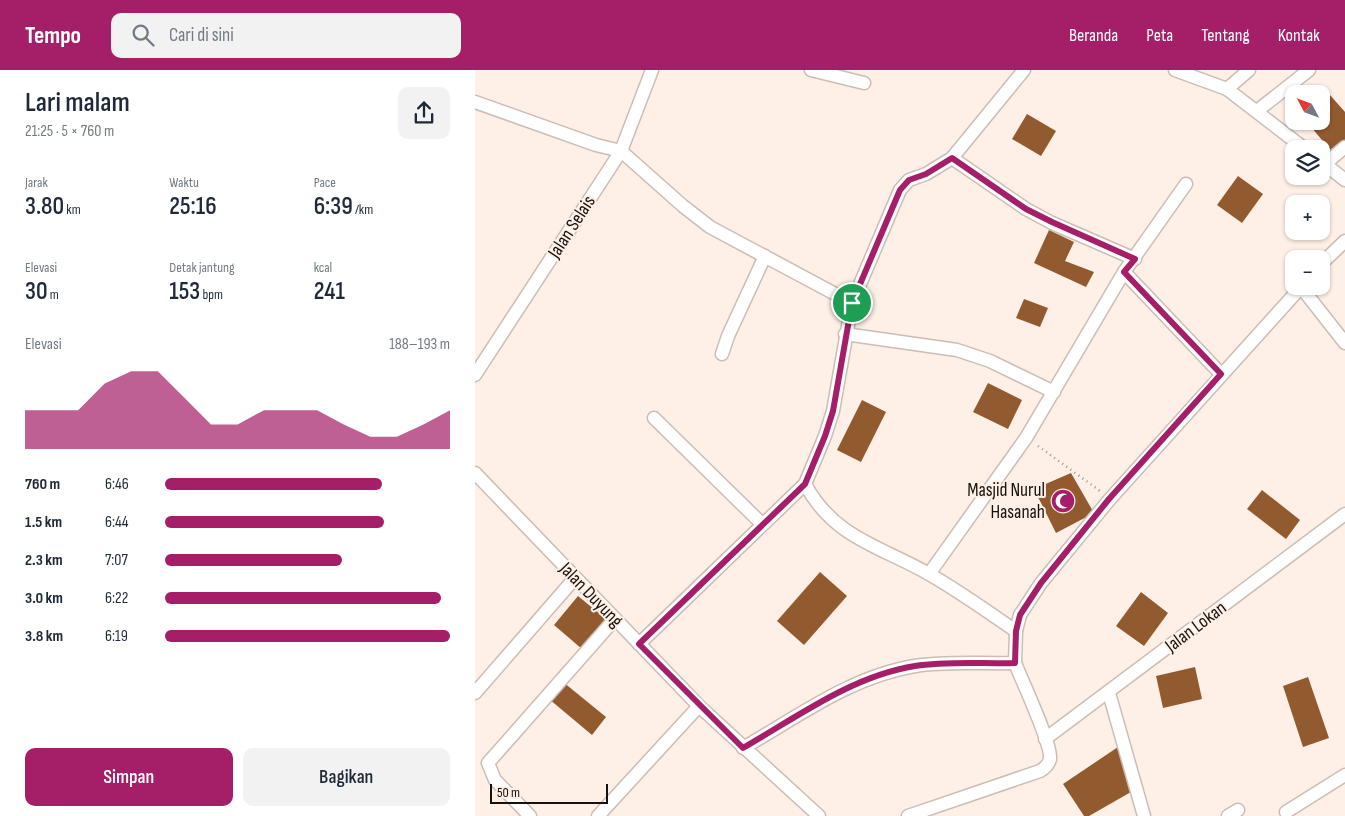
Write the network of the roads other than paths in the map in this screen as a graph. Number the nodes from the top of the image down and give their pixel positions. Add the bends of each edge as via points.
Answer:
1 (652, 70) edge
2 (811, 70) edge
3 (1024, 70) edge
4 (1175, 70) edge
5 (1249, 70) edge
6 (1309, 70) edge
7 (864, 83) dead end
8 (1227, 89) junction
9 (475, 102) edge
10 (1257, 111) junction
11 (1294, 140) edge
12 (1345, 147) edge
13 (621, 151) junction
14 (952, 158) junction
15 (1330, 158) edge
16 (1330, 168) edge
17 (1345, 180) edge
18 (1186, 184) dead end
19 (1345, 241) edge
20 (1330, 255) edge
21 (765, 256) junction
22 (1135, 259) junction
23 (1124, 272) junction
24 (1294, 295) edge
25 (1307, 295) edge
26 (852, 303) junction
27 (845, 334) junction
28 (1345, 343) edge
29 (722, 354) dead end
30 (1221, 374) junction
31 (475, 375) edge
32 (1054, 392) junction
33 (654, 418) dead end
34 (475, 473) edge
35 (805, 484) junction
36 (1345, 514) edge
37 (762, 524) junction
38 (929, 574) junction
39 (575, 578) junction
40 (614, 620) junction
41 (1016, 631) junction
42 (639, 644) junction
43 (1015, 663) junction
44 (475, 693) edge
45 (1109, 693) junction
46 (699, 706) junction
47 (1045, 739) junction
48 (743, 748) junction
49 (1345, 775) edge
50 (1286, 812) dead end
51 (530, 816) edge
52 (598, 816) edge
53 (819, 816) edge
54 (908, 816) edge
55 (1144, 816) edge

1 - 13 street, Jalan Selais
2 - 7 street
3 - 14 street
4 - 8 street
5 - 8 street
6 - 10 street
8 - 10 street
9 - 13 street
10 - 11 street
12 - 15 street
13 - 21 street via 703,222
13 - 31 street, Jalan Selais
14 - 22 street via 1026,209
14 - 26 street via 903,185
16 - 17 street
18 - 22 street
19 - 20 street
21 - 26 street
21 - 29 street
22 - 23 street
23 - 30 street
23 - 32 street
24 - 30 street
25 - 28 street
26 - 27 street
27 - 32 street via 957,350 990,361
27 - 35 street via 833,411
30 - 41 street via 1109,499 1041,583 1020,615
32 - 38 street via 1026,438
33 - 37 street
34 - 39 street, Jalan Duyung
35 - 37 street
35 - 38 street via 814,501 831,520 852,536
36 - 45 street, Jalan Lokan
37 - 42 street
38 - 41 street
39 - 40 street, Jalan Duyung
39 - 44 street
40 - 42 street, Jalan Duyung
40 - 51 street via 488,763 495,780
41 - 43 street
42 - 46 street, Jalan Duyung
43 - 47 street
43 - 48 street via 916,666 876,676
45 - 47 street, Jalan Lokan
45 - 55 street
46 - 48 street, Jalan Duyung
46 - 52 street
47 - 54 street via 1050,757 1041,771
48 - 53 street, Jalan Duyung
49 - 50 street

